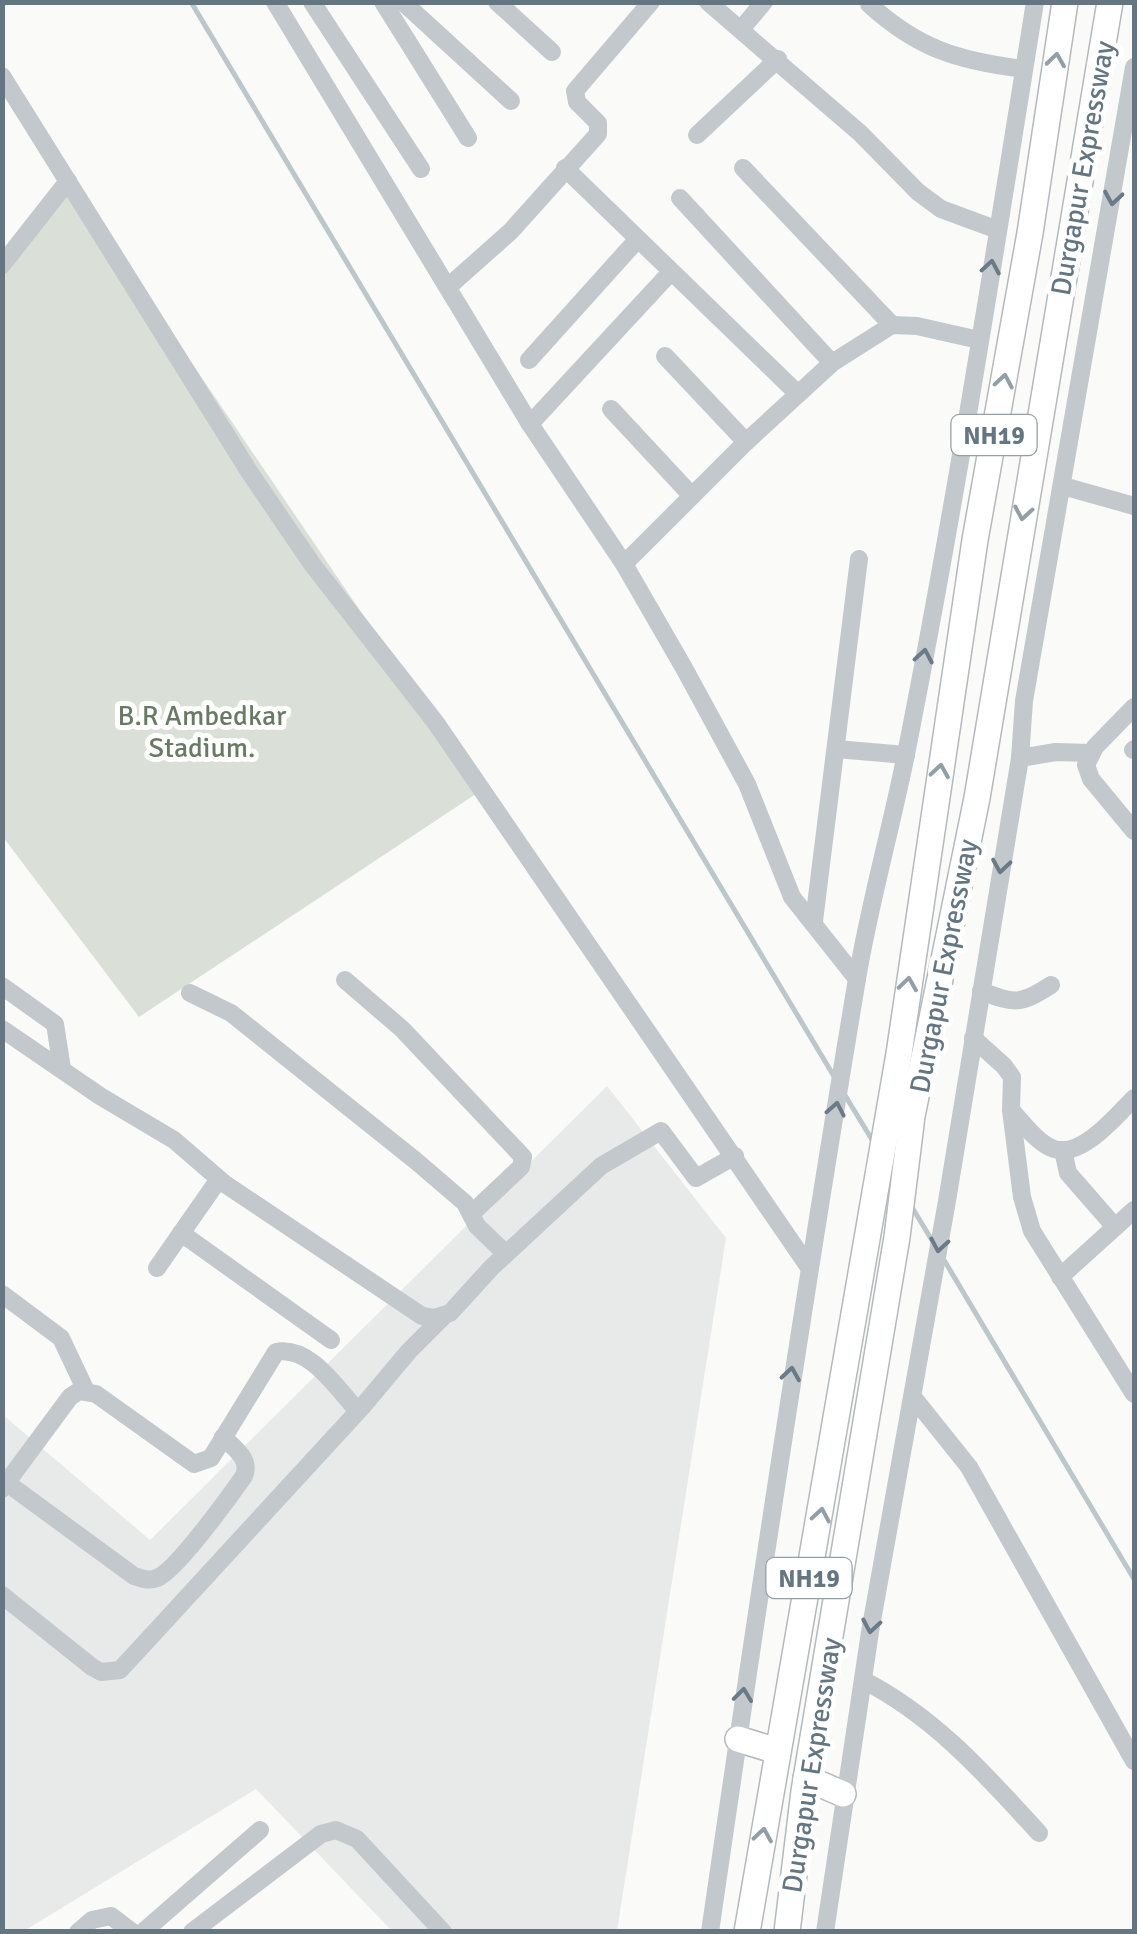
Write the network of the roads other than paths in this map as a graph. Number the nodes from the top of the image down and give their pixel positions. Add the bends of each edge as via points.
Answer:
1 (275, 2) edge
2 (312, 2) edge
3 (382, 2) edge
4 (403, 2) edge
5 (497, 2) edge
6 (652, 2) edge
7 (708, 2) edge
8 (764, 2) edge
9 (1064, 2) edge
10 (1110, 2) edge
11 (1033, 3) edge
12 (869, 4) edge
13 (742, 28) junction
14 (552, 52) dead end
15 (778, 59) junction
16 (1134, 67) edge
17 (1024, 69) junction
18 (2, 76) edge
19 (511, 101) dead end
20 (698, 135) dead end
21 (468, 138) dead end
22 (565, 168) junction
23 (743, 168) dead end
24 (421, 169) dead end
25 (68, 180) junction
26 (680, 198) dead end
27 (998, 230) junction
28 (637, 240) junction
29 (9, 243) edge
30 (2, 264) edge
31 (670, 273) junction
32 (448, 287) junction
33 (892, 326) junction
34 (979, 340) junction
35 (665, 356) dead end
36 (529, 360) dead end
37 (832, 363) junction
38 (798, 394) junction
39 (611, 409) dead end
40 (530, 424) junction
41 (746, 442) junction
42 (1062, 486) junction
43 (692, 496) junction
44 (1134, 506) edge
45 (859, 559) dead end
46 (624, 564) junction
47 (1134, 707) edge
48 (836, 749) junction
49 (1091, 753) junction
50 (906, 755) junction
51 (1020, 758) junction
52 (1134, 831) edge
53 (814, 921) junction
54 (857, 979) junction
55 (346, 980) dead end
56 (2, 986) edge
57 (1051, 986) dead end
58 (981, 992) junction
59 (190, 993) dead end
60 (2, 1029) edge
61 (973, 1038) junction
62 (62, 1069) junction
63 (1133, 1104) edge
64 (1010, 1110) junction
65 (1063, 1150) junction
66 (735, 1156) junction
67 (219, 1178) junction
68 (1134, 1210) edge
69 (471, 1214) junction
70 (1115, 1227) junction
71 (181, 1233) junction
72 (506, 1254) junction
73 (808, 1266) junction
74 (157, 1268) dead end
75 (1060, 1277) junction
76 (2, 1294) edge
77 (444, 1316) junction
78 (331, 1340) dead end
79 (86, 1391) junction
80 (1134, 1394) edge
81 (912, 1396) junction
82 (358, 1411) junction
83 (223, 1437) junction
84 (5, 1486) edge
85 (2, 1595) edge
86 (862, 1680) junction
87 (738, 1739) junction
88 (778, 1751) junction
89 (1134, 1762) edge
90 (806, 1778) junction
91 (843, 1794) junction
92 (260, 1830) dead end
93 (1039, 1833) dead end
94 (78, 1932) edge
95 (132, 1932) edge
96 (144, 1932) edge
97 (192, 1932) edge
98 (443, 1932) edge
99 (710, 1932) edge
100 (747, 1932) edge
101 (787, 1932) edge
102 (825, 1932) edge

1 - 32 street
2 - 24 street
3 - 21 street
4 - 19 street
5 - 14 street
6 - 22 street via 574,91 600,129
7 - 13 street
8 - 13 street
88 -> 9 highway, Durgapur Expressway / NH19 via 870,1224
10 -> 90 highway, Durgapur Expressway / NH19 via 977,798 912,1116
11 - 17 street
12 - 17 street via 930,48 978,64
13 - 15 street
15 - 20 street
15 - 27 street via 918,192 941,209
16 -> 42 street
17 - 27 street
18 - 25 street
22 - 28 street
22 - 32 street via 511,231
23 - 33 street
25 - 29 street
25 - 66 street via 312,564 436,722
26 - 37 street
34 -> 27 street
28 - 31 street
28 - 36 street
29 - 30 street
31 - 38 street
31 - 40 street
32 - 40 street
33 - 34 street
33 - 37 street
50 -> 34 street
35 - 41 street
37 - 38 street
38 - 41 street
39 - 43 street
40 - 46 street
41 - 43 street
42 - 44 street
42 - 51 street
43 - 46 street
45 - 48 street
46 - 53 street via 747,784 792,897
47 - 49 street
48 - 50 street
48 - 53 street
49 - 51 street
49 - 52 street via 1088,776
50 - 54 street
51 -> 58 street
53 - 54 street
73 -> 54 street
55 - 69 street via 402,1029 523,1158
56 - 62 street via 55,1024
57 - 58 street via 1026,1002
58 - 61 street
59 - 69 street via 231,1013 292,1059
60 - 62 street
61 - 64 street via 1010,1073
61 -> 81 street
62 - 67 street via 174,1140
63 - 65 street via 1084,1143
64 - 65 street via 1045,1144
64 - 75 street via 1028,1220
65 - 70 street via 1068,1173
66 - 72 street via 696,1178 661,1132 612,1157
66 - 73 street
67 - 71 street
67 - 77 street via 422,1316
68 - 70 street
69 - 72 street
70 - 75 street
71 - 74 street
71 - 78 street
72 - 77 street
87 -> 73 street
75 - 80 street
76 - 79 street via 61,1338
77 - 82 street
79 - 83 street via 194,1464 207,1462
79 - 84 street via 70,1397
81 -> 86 street
81 - 89 street via 968,1467
82 - 83 street via 306,1357 276,1352
82 - 85 street via 120,1670 92,1667
83 - 84 street via 245,1460 244,1476 156,1578 134,1576
86 - 91 street
86 - 93 street via 930,1722
87 - 88 highway
87 - 99 street
100 -> 88 highway, Durgapur Expressway / NH19
90 - 91 highway
90 - 101 highway, Durgapur Expressway / NH19
91 - 102 street
92 - 96 street
94 - 95 street via 111,1916
97 - 98 street via 321,1834 336,1830 357,1839

